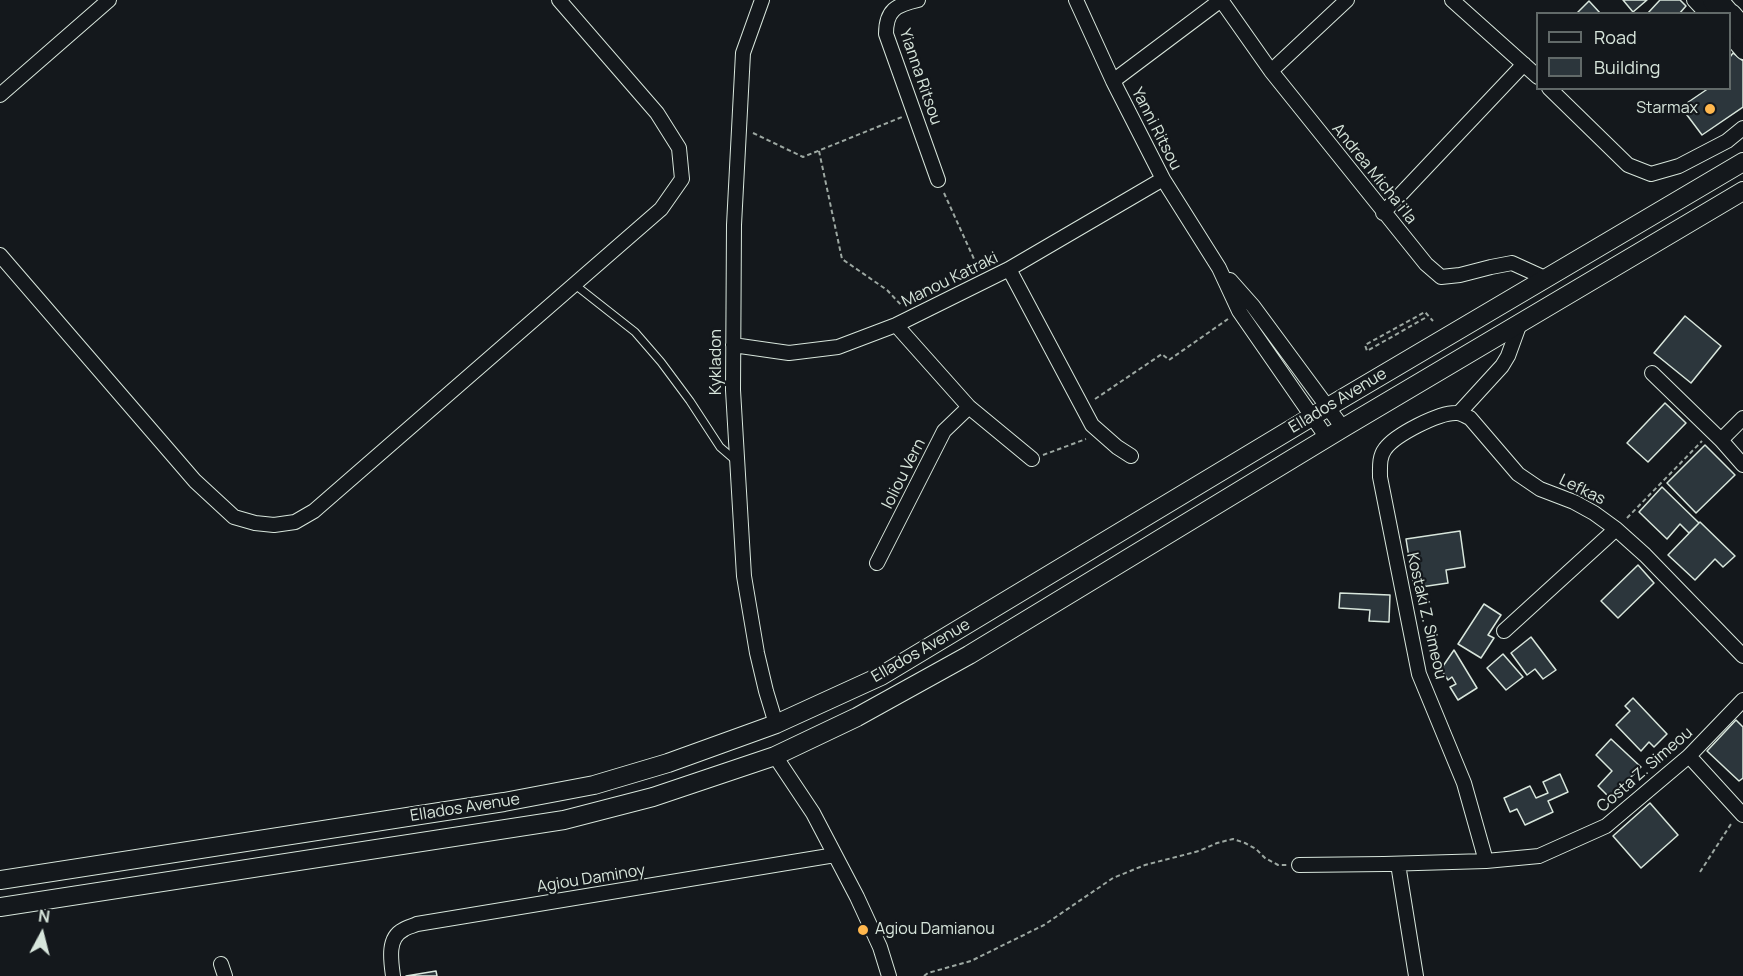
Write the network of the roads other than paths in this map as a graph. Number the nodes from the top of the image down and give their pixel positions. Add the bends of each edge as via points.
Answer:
1 (109, 0) edge
2 (559, 0) edge
3 (762, 0) edge
4 (918, 0) edge
5 (1076, 0) edge
6 (1221, 0) edge
7 (1347, 0) edge
8 (1452, 0) edge
9 (1694, 0) edge
10 (1715, 0) edge
11 (1705, 12) edge
12 (1725, 12) edge
13 (1731, 18) edge
14 (1743, 31) edge
15 (1731, 38) edge
16 (1743, 52) edge
17 (1524, 64) junction
18 (1271, 71) junction
19 (1536, 75) edge
20 (1113, 81) junction
21 (1551, 90) edge
22 (0, 95) edge
23 (1743, 128) edge
24 (1743, 162) edge
25 (1162, 179) junction
26 (938, 180) road end
27 (1743, 192) edge
28 (1383, 213) junction
29 (0, 255) edge
30 (1009, 268) junction
31 (1219, 268) junction
32 (1545, 278) junction
33 (574, 284) junction
34 (1520, 323) junction
35 (896, 325) junction
36 (733, 345) junction
37 (1653, 374) dead end
38 (1328, 406) junction
39 (969, 407) junction
40 (1459, 412) junction
41 (1311, 416) junction
42 (1743, 418) edge
43 (1343, 428) junction
44 (1716, 436) junction
45 (1327, 438) junction
46 (1131, 456) dead end
47 (1032, 459) road end
48 (737, 461) junction
49 (1743, 465) edge
50 (1616, 529) junction
51 (877, 563) dead end
52 (1086, 568) junction
53 (1504, 631) dead end
54 (1743, 656) edge
55 (1743, 700) edge
56 (776, 723) junction
57 (775, 756) junction
58 (1689, 756) junction
59 (1741, 813) edge
60 (835, 855) junction
61 (1486, 861) junction
62 (1398, 864) junction
63 (1299, 865) road end
64 (0, 880) edge
65 (0, 908) edge
66 (393, 976) edge
67 (889, 976) edge
68 (1416, 976) edge

1 - 22 street
2 - 33 street via 657,113 679,148 682,179 661,209
3 - 36 street, Kykladon via 744,54 734,225
4 - 26 street, Yianna Ritsou via 894,9 888,17 886,34
5 - 20 street, Yanni Ritsou
6 - 18 street, Andrea Micha'i'la
6 - 20 street
7 - 18 street
8 - 17 street
9 - 11 street
10 - 12 highway
13 - 14 highway
15 - 16 street
17 - 19 street
17 - 28 street
18 - 28 street, Andrea Micha'i'la
20 - 25 street, Yanni Ritsou
21 - 23 street via 1628,165 1651,174 1679,166 1727,141
24 - 32 main road, Ellados Avenue
25 - 30 street, Manou Katraki
25 - 31 street, Yanni Ritsou
27 - 34 main road, Ellados Avenue
28 - 32 street, Andrea Micha'i'la via 1441,277 1512,263
29 - 33 street via 195,481 234,517 274,525 296,522 314,511
30 - 35 street, Manou Katraki
30 - 46 street via 1092,425
31 - 38 street, Yanni Ritsou via 1253,306
31 - 41 street, Yanni Ritsou via 1239,311
32 - 38 main road, Ellados Avenue
33 - 48 lane via 635,332 684,393 720,447
34 - 40 street via 1502,366
34 - 43 main road, Ellados Avenue
35 - 36 street, Manou Katraki via 838,347 789,353
35 - 39 street
36 - 48 street, Kykladon
37 - 44 street
38 - 41 main road, Ellados Avenue
38 - 43 street, Yanni Ritsou
39 - 47 street
39 - 51 street, Ioliou Vern via 944,431
40 - 50 street, Lefkas via 1470,418 1518,474 1540,489 1594,513
40 - 61 street, Kostaki Z. Simeou via 1427,421 1390,443 1383,451 1380,477 1419,674 1464,783
41 - 45 street, Yanni Ritsou
41 - 52 main road, Ellados Avenue
42 - 44 street
43 - 45 main road, Ellados Avenue
44 - 49 street
45 - 52 main road, Ellados Avenue
48 - 56 street, Kykladon via 744,576 765,691
50 - 53 street
50 - 54 street, Lefkas
52 - 56 main road, Ellados Avenue via 881,676
52 - 57 main road, Ellados Avenue via 969,655 878,706
55 - 58 street, Costa Z. Simeou
56 - 64 main road, Ellados Avenue via 668,763 594,785
57 - 60 street
57 - 65 main road, Ellados Avenue via 653,797 564,820
58 - 59 street
58 - 61 street, Costa Z. Simeou via 1606,826 1539,856
60 - 66 street, Agiou Daminoy via 417,924 401,930 396,937 392,947
60 - 67 street via 880,947
61 - 62 street, Costa Z. Simeou
62 - 63 street, Costa Z. Simeou
62 - 68 street

